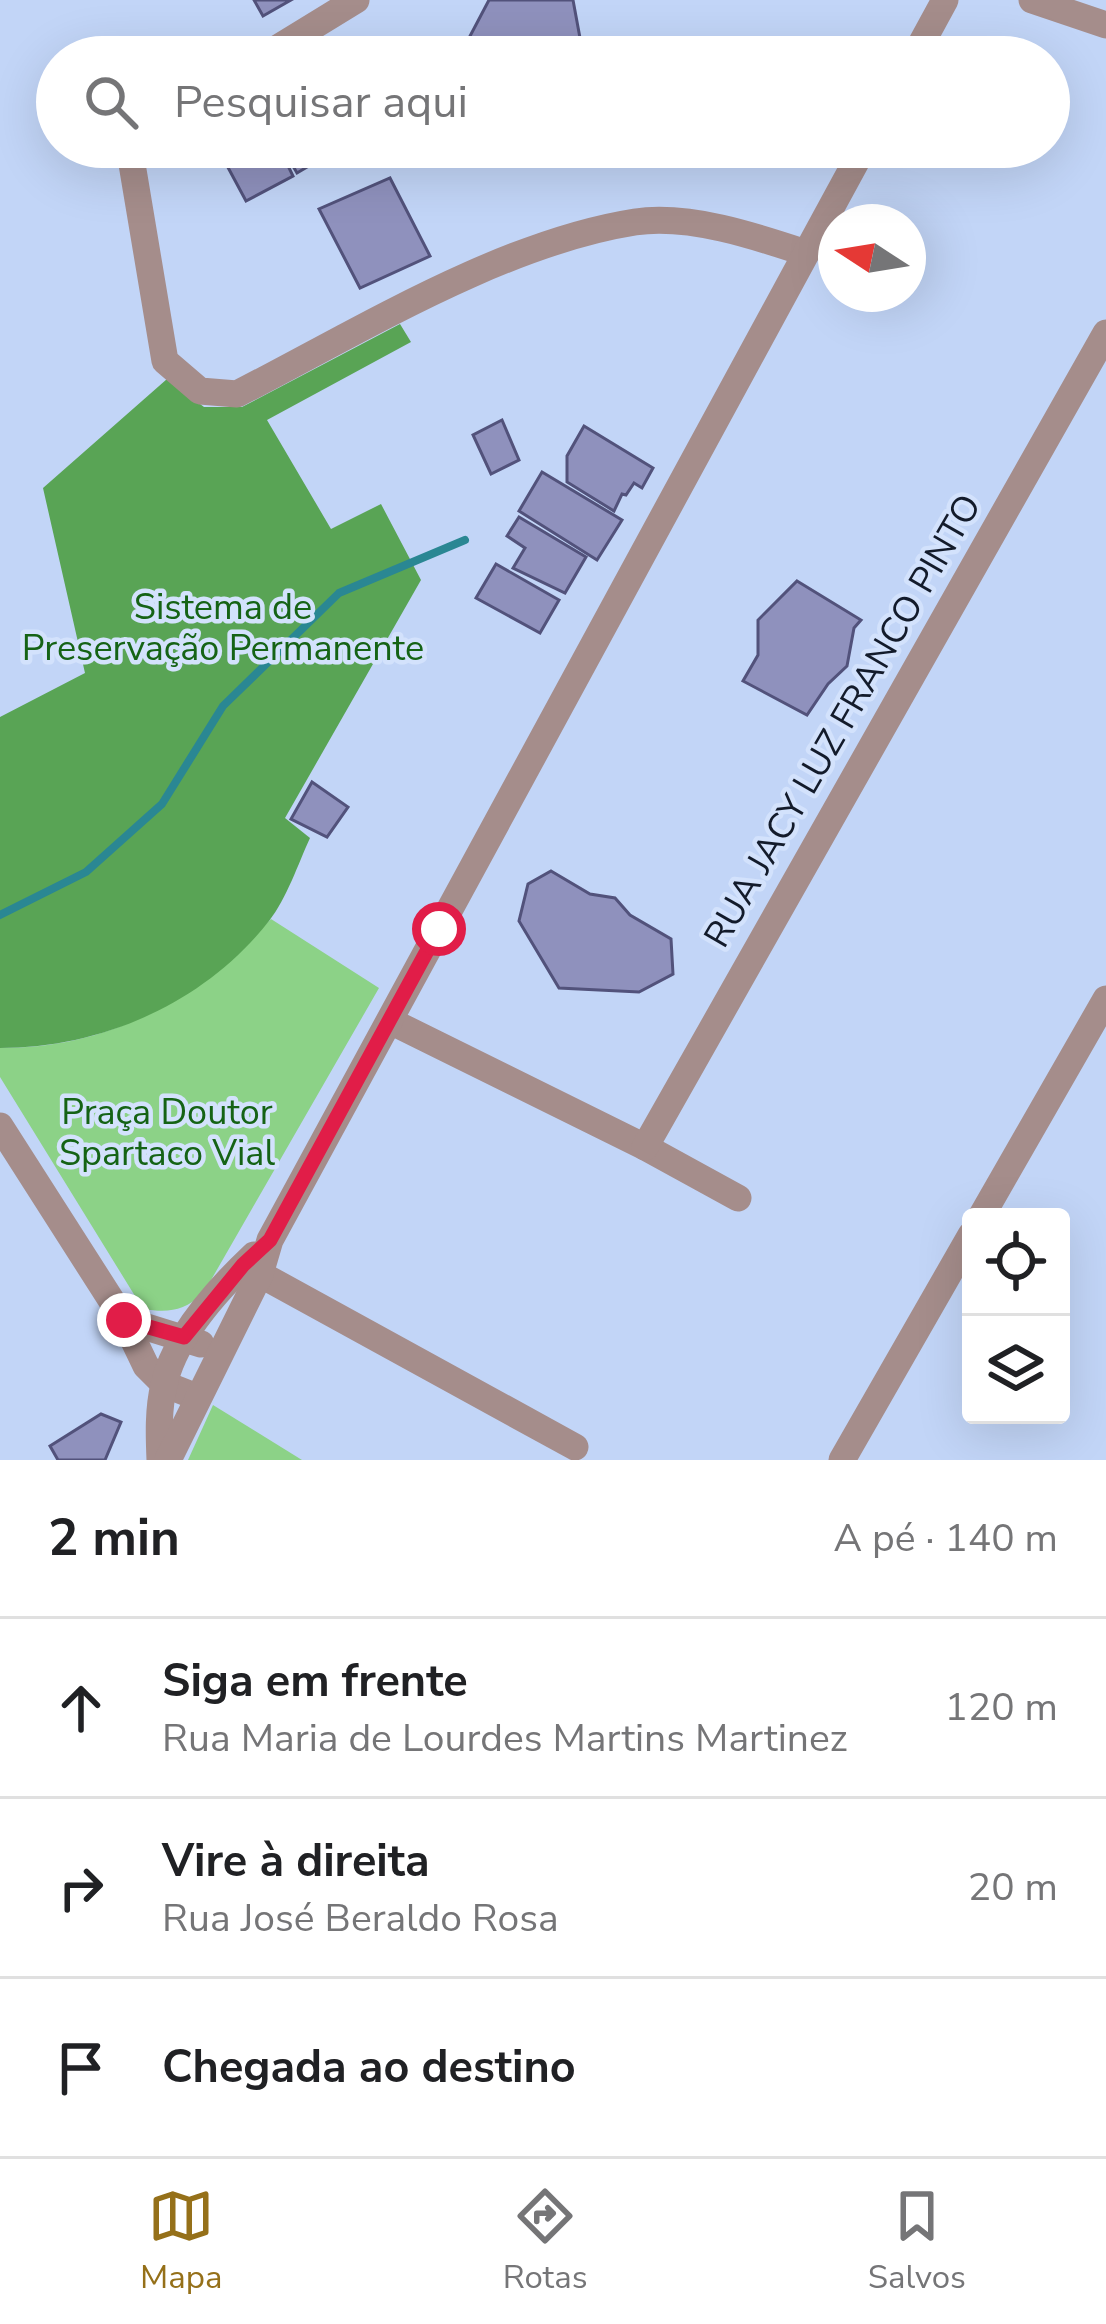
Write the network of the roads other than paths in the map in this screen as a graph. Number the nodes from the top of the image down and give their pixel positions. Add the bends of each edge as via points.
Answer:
1 (356, 0) edge
2 (945, 0) edge
3 (1032, 0) edge
4 (1106, 25) edge
5 (297, 36) edge
6 (925, 36) edge
7 (133, 168) edge
8 (853, 168) edge
9 (806, 253) junction
10 (1106, 333) edge
11 (1103, 1013) edge
12 (390, 1021) junction
13 (0, 1126) edge
14 (645, 1147) junction
15 (738, 1198) dead end
16 (986, 1208) edge
17 (962, 1250) edge
18 (252, 1269) junction
19 (124, 1320) junction
20 (184, 1337) junction
21 (213, 1366) junction
22 (164, 1384) junction
23 (197, 1397) junction
24 (575, 1447) dead end
25 (164, 1460) edge
26 (842, 1460) edge

1 - 5 street
2 - 6 street
3 - 4 street
7 - 9 street via 165,361 200,391 237,394 532,248 638,221 728,228
8 - 9 street
9 - 12 street
10 - 14 street, RUA JACY LUZ FRANCO PINTO
11 - 16 street
12 - 14 street
12 - 18 street
13 - 19 street
14 - 15 street
17 - 26 street
18 - 20 street
18 - 21 street
18 - 24 street
19 - 20 street
19 - 22 street
20 - 21 street via 201,1344
20 - 22 street
21 - 23 street
22 - 23 street
22 - 25 street
23 - 25 street

